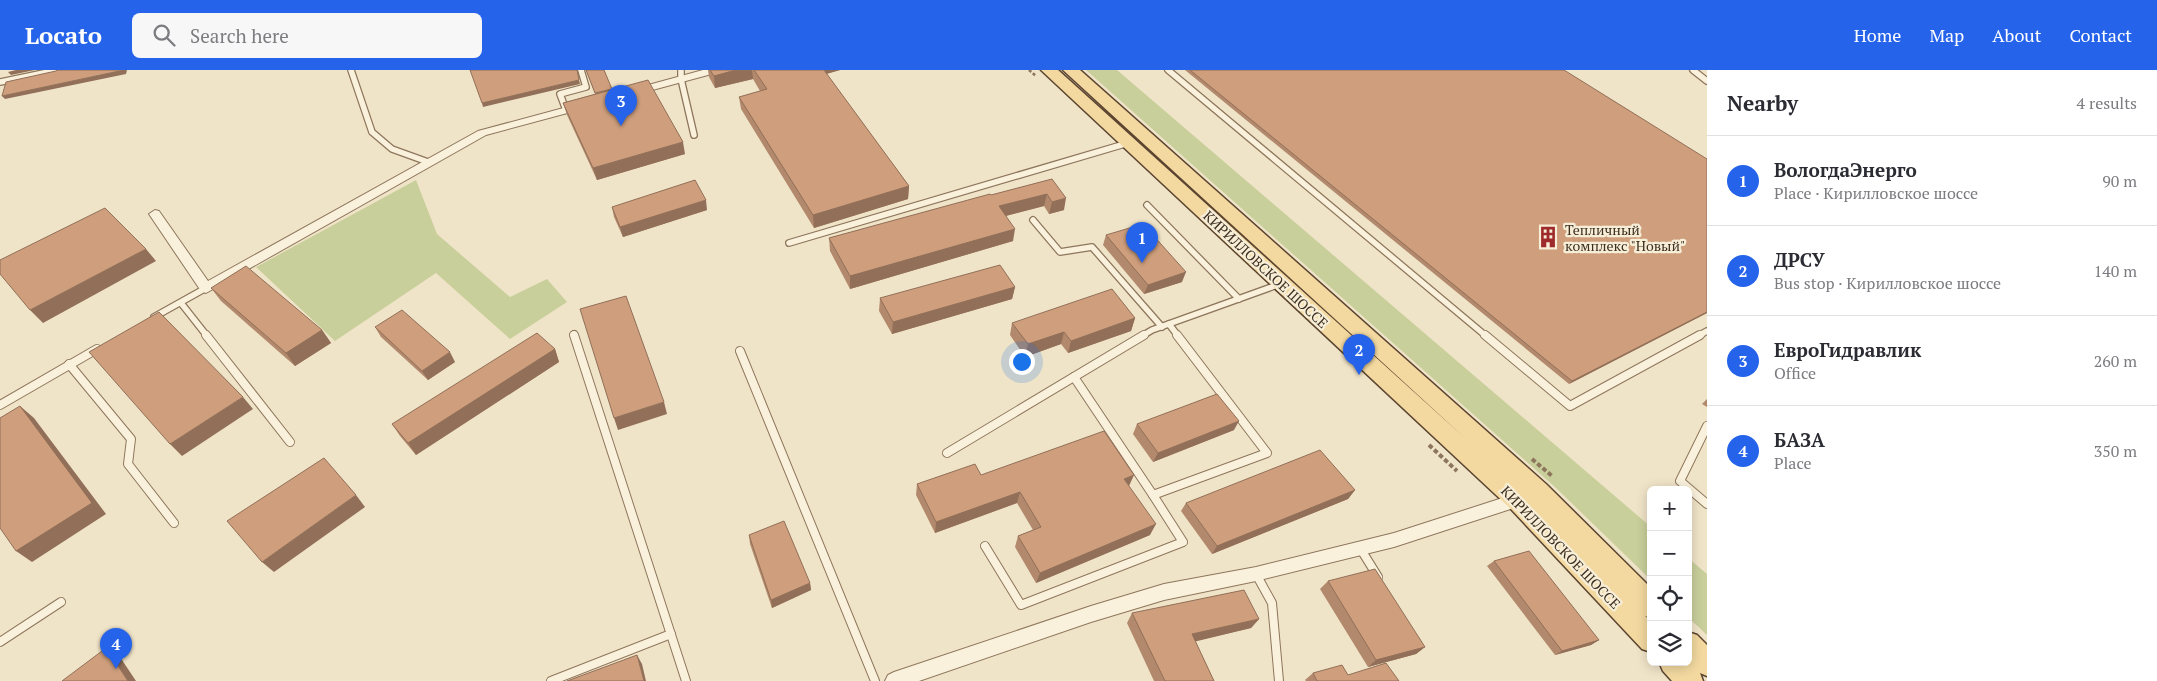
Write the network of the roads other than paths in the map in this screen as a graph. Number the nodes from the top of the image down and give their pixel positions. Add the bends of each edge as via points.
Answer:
1 (58, 70) edge
2 (351, 70) edge
3 (581, 70) edge
4 (715, 70) edge
5 (1049, 70) edge
6 (1071, 70) edge
7 (1168, 70) edge
8 (1693, 70) edge
9 (681, 74) edge
10 (1707, 81) edge
11 (0, 82) edge
12 (623, 94) edge
13 (594, 102) edge
14 (566, 110) junction
15 (694, 135) dead end
16 (1128, 143) junction
17 (428, 162) junction
18 (1147, 206) dead end
19 (155, 214) dead end
20 (1033, 220) dead end
21 (789, 243) dead end
22 (1283, 284) junction
23 (206, 288) junction
24 (1239, 299) junction
25 (181, 303) junction
26 (146, 322) edge
27 (1165, 325) junction
28 (1707, 331) edge
29 (574, 334) dead end
30 (103, 345) edge
31 (740, 351) dead end
32 (69, 364) junction
33 (1074, 377) junction
34 (0, 405) edge
35 (1707, 426) edge
36 (290, 442) dead end
37 (947, 453) dead end
38 (1153, 494) junction
39 (1528, 496) junction
40 (1707, 504) edge
41 (174, 523) dead end
42 (986, 546) dead end
43 (1360, 548) junction
44 (1256, 574) junction
45 (1383, 585) edge
46 (61, 602) dead end
47 (1647, 602) edge
48 (671, 634) junction
49 (1647, 635) edge
50 (0, 642) edge
51 (1692, 648) edge
52 (1707, 663) edge
53 (1676, 666) edge
54 (551, 681) edge
55 (686, 681) edge
56 (876, 681) edge
57 (894, 681) edge
58 (1280, 681) edge
59 (1690, 681) edge

1 - 11 lane
2 - 17 lane via 372,132 392,149
3 - 14 lane via 586,87 560,94
4 - 9 street
5 - 16 main road, КИРИЛЛОВСКОЕ ШОССЕ
6 - 39 main road, КИРИЛЛОВСКОЕ ШОССЕ via 1302,277
7 - 28 lane via 1570,406
8 - 10 lane
9 - 12 street
9 - 15 lane
13 - 14 street
14 - 17 street via 482,133
16 - 21 lane
16 - 22 main road, КИРИЛЛОВСКОЕ ШОССЕ
17 - 23 street
18 - 24 lane
19 - 23 street
20 - 27 lane via 1060,252 1092,247
22 - 24 lane
22 - 39 main road, КИРИЛЛОВСКОЕ ШОССЕ
23 - 25 lane
24 - 27 lane
25 - 26 lane
25 - 36 lane
27 - 33 lane
27 - 38 lane via 1267,453
29 - 48 lane
30 - 32 lane
31 - 56 lane
32 - 34 lane
32 - 41 lane via 131,439 128,464
33 - 37 lane
33 - 38 lane
35 - 40 lane via 1680,481
38 - 42 lane via 1183,542 1021,605
39 - 43 street
39 - 47 main road, КИРИЛЛОВСКОЕ ШОССЕ
39 - 49 main road, КИРИЛЛОВСКОЕ ШОССЕ
43 - 44 street
43 - 45 lane
44 - 57 street via 1164,592
44 - 58 lane via 1272,603
46 - 50 lane
48 - 54 lane
48 - 55 lane
51 - 52 main road
53 - 59 main road

